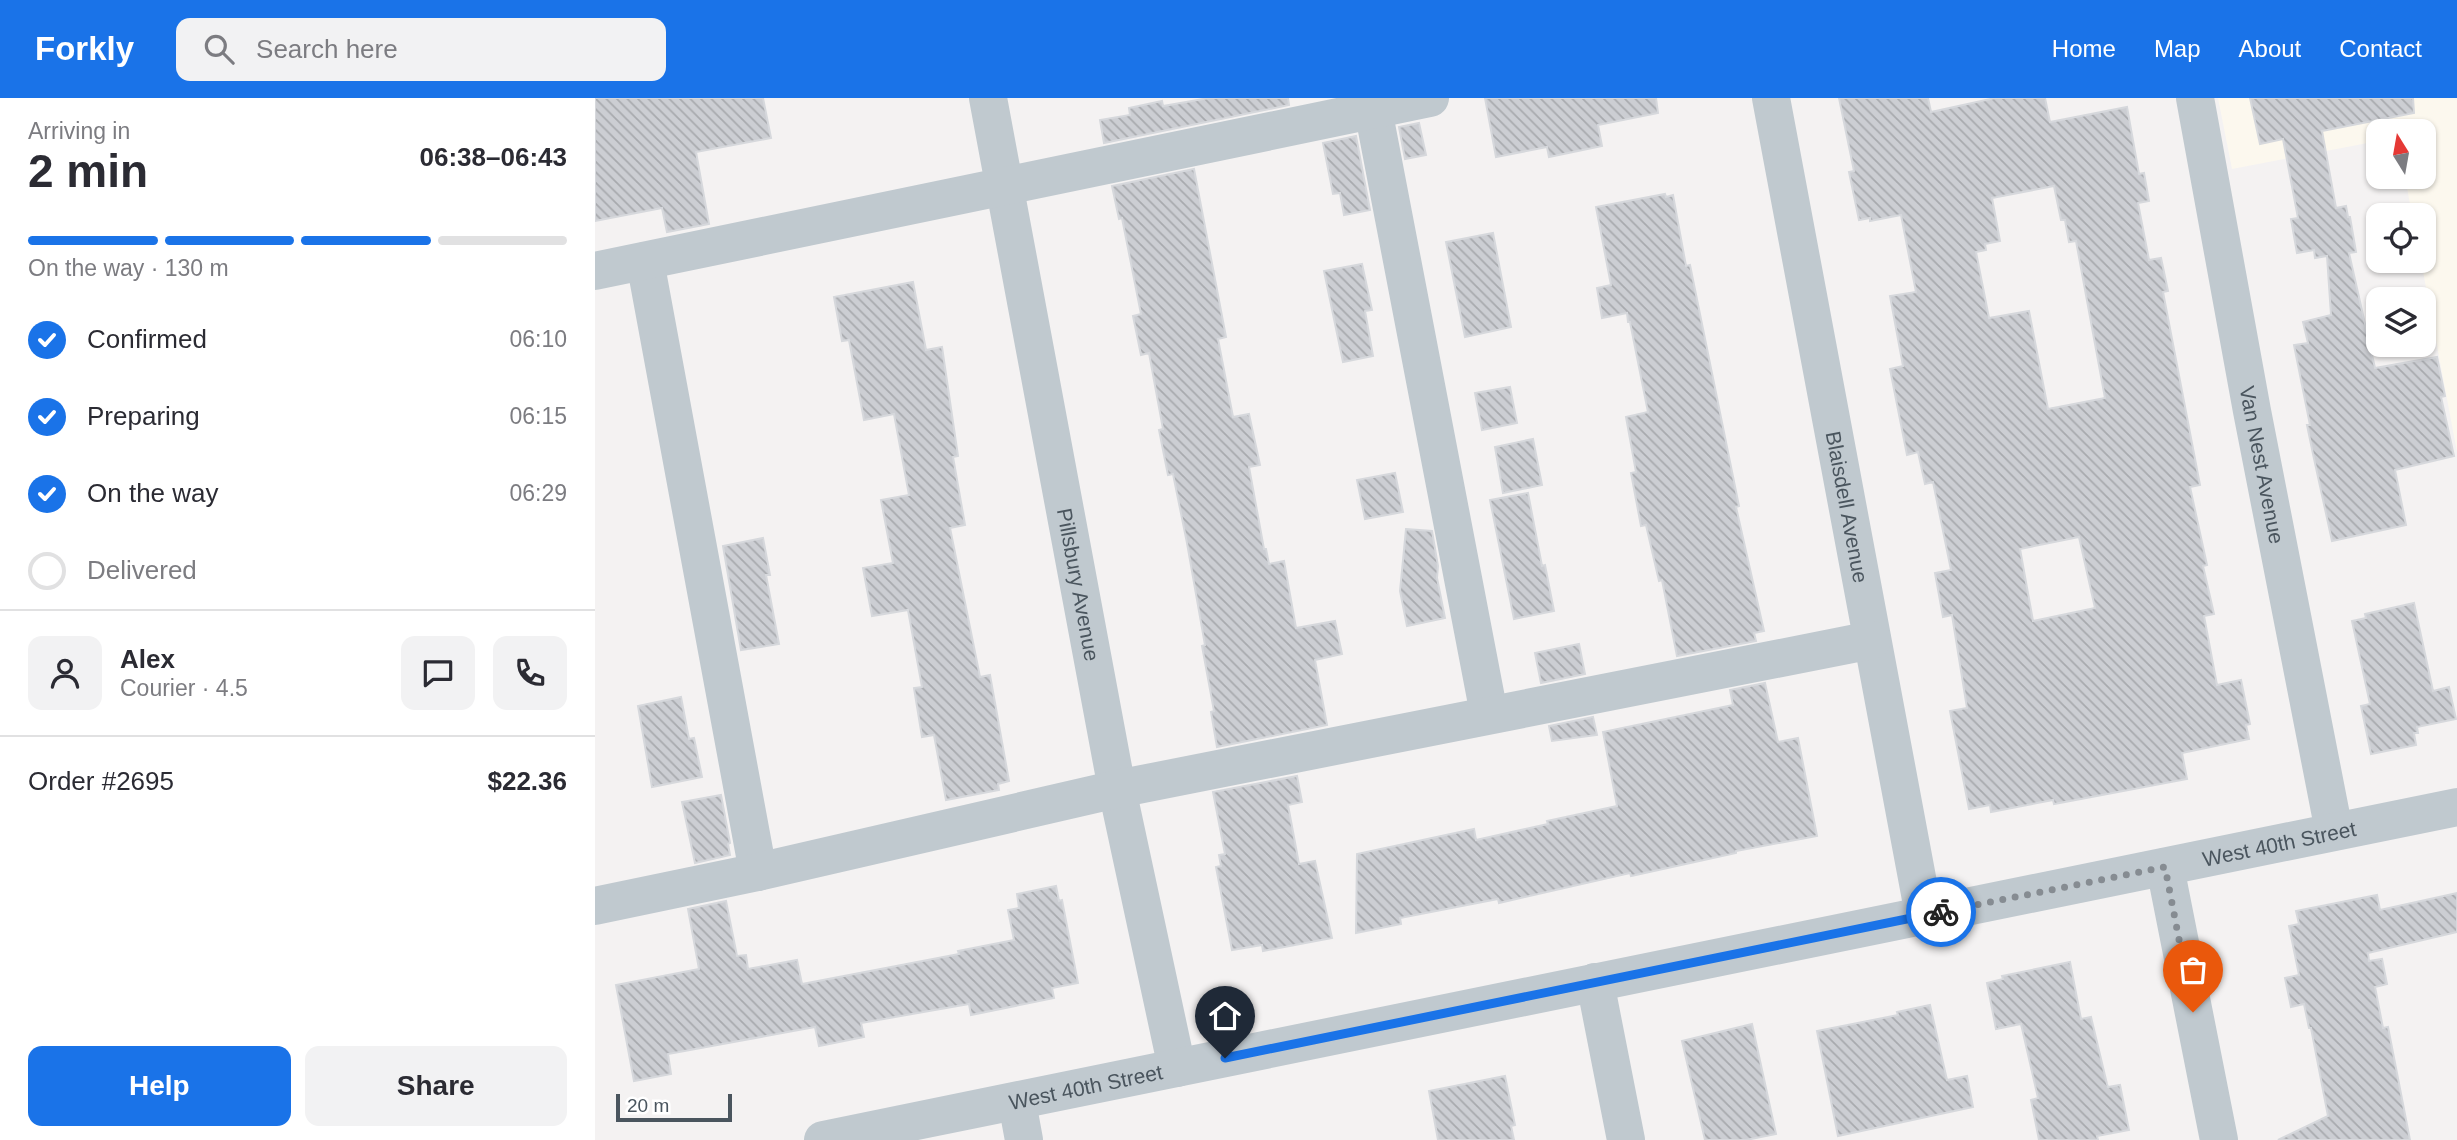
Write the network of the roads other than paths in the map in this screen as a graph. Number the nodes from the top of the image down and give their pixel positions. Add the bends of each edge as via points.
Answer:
1 (988, 98) edge
2 (1430, 98) edge
3 (1771, 98) edge
4 (2195, 98) edge
5 (1373, 109) junction
6 (1006, 184) junction
7 (645, 261) junction
8 (595, 271) edge
9 (1872, 640) junction
10 (1489, 714) junction
11 (1117, 789) junction
12 (2457, 807) edge
13 (2334, 831) junction
14 (2165, 867) junction
15 (758, 872) junction
16 (595, 906) edge
17 (1924, 915) junction
18 (1595, 982) junction
19 (1177, 1069) junction
20 (1017, 1102) junction
21 (823, 1140) edge
22 (1024, 1140) edge
23 (1626, 1140) edge
24 (2219, 1140) edge

1 - 6 street, Pillsbury Avenue
2 - 5 street
3 - 9 street, Blaisdell Avenue
4 - 13 street, Van Nest Avenue
5 - 6 street
5 - 10 street
6 - 7 street
6 - 11 street, Pillsbury Avenue
7 - 8 street
7 - 15 street
9 - 10 street
9 - 17 street, Blaisdell Avenue
10 - 11 street
11 - 15 street
11 - 19 street, Pillsbury Avenue
12 - 13 street, West 40th Street
13 - 14 street, West 40th Street
14 - 17 street, West 40th Street
14 - 24 street
15 - 16 street
17 - 18 street, West 40th Street
18 - 19 street, West 40th Street
18 - 23 street
19 - 20 street, West 40th Street
20 - 21 street, West 40th Street
20 - 22 street

